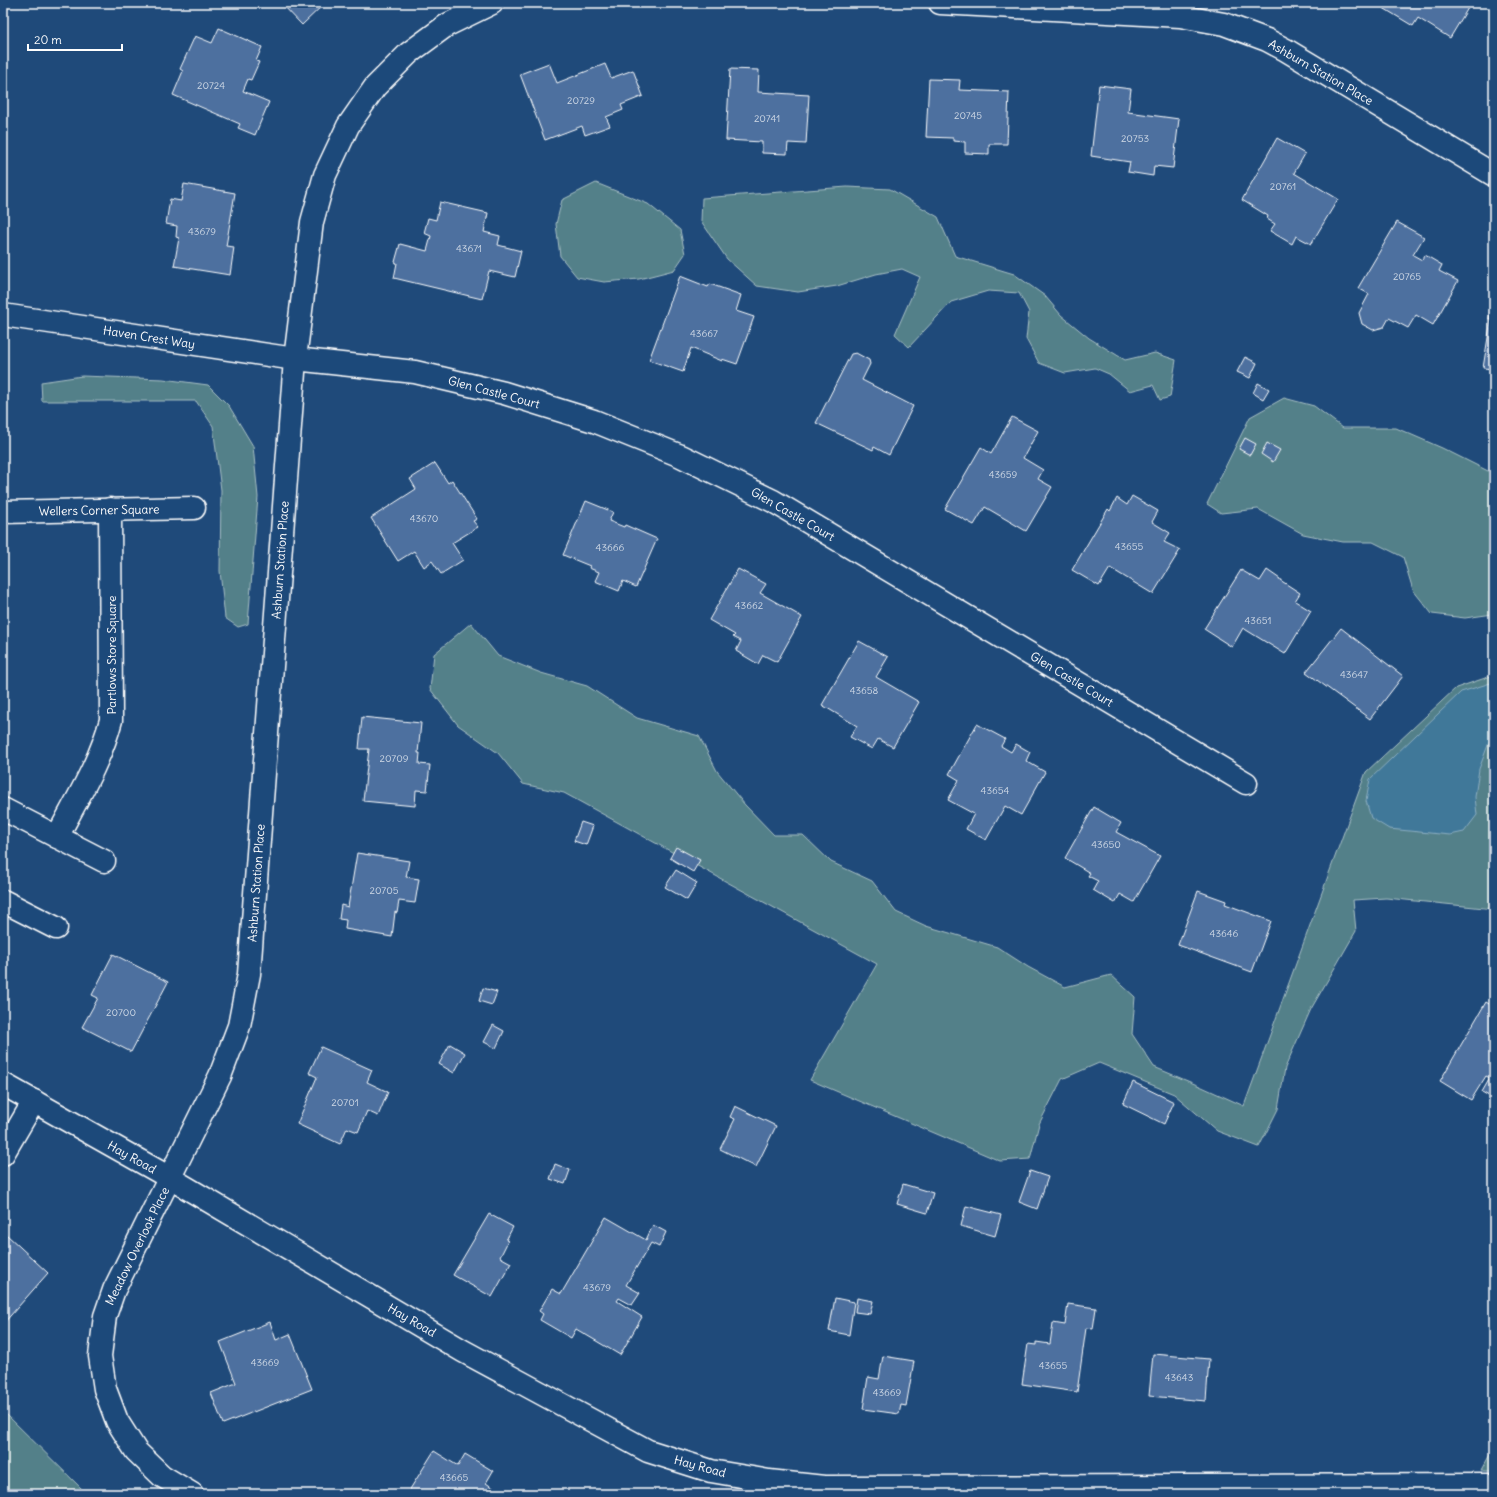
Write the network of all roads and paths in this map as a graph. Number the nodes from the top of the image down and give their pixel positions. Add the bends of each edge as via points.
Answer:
1 (492, 3) edge
2 (940, 3) edge
3 (1494, 175) edge
4 (3, 315) edge
5 (295, 359) junction
6 (194, 508) dead end
7 (110, 509) junction
8 (3, 512) edge
9 (1246, 783) dead end
10 (3, 809) edge
11 (57, 837) junction
12 (104, 861) dead end
13 (3, 901) edge
14 (56, 928) dead end
15 (3, 1084) edge
16 (34, 1101) junction
17 (3, 1154) edge
18 (170, 1178) junction
19 (1494, 1486) edge
20 (3, 1492) edge
21 (5, 1494) edge
22 (192, 1494) edge

1 - 5 street, Ashburn Station Place via 447,25 409,53 375,87 348,126 325,175 312,222
2 - 3 street, Ashburn Station Place via 1180,16 1224,24 1286,50
4 - 5 street, Haven Crest Way
5 - 9 street, Glen Castle Court via 415,372 504,393 594,421 682,456 773,501
5 - 18 street, Ashburn Station Place via 249,974 239,1026 220,1076
6 - 7 street, Wellers Corner Square
7 - 8 street, Wellers Corner Square
7 - 11 street, Partlows Store Square via 110,720 99,757
10 - 11 street
11 - 12 street
13 - 14 street
15 - 16 street, Hay Road
16 - 17 street
16 - 18 street, Hay Road
18 - 19 street, Hay Road via 463,1351 648,1450 711,1471 824,1487
18 - 22 street, Meadow Overlook Place via 114,1290 104,1316 100,1356 105,1389 117,1421 136,1451 162,1476
20 - 21 path

